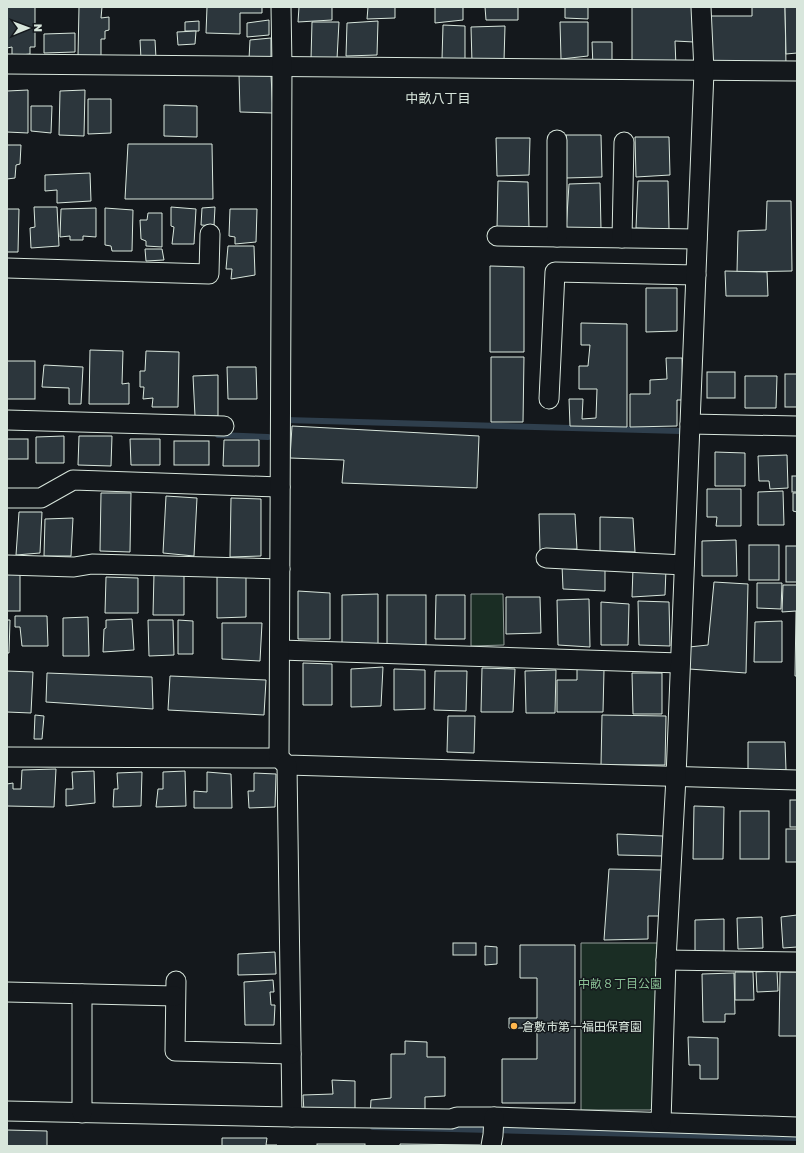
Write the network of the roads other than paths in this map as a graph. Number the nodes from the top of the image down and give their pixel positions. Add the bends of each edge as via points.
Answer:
1 (281, 7) edge
2 (701, 7) edge
3 (7, 64) edge
4 (282, 66) junction
5 (704, 71) junction
6 (797, 71) edge
7 (557, 140) dead end
8 (624, 142) dead end
9 (210, 234) dead end
10 (498, 236) dead end
11 (557, 237) junction
12 (622, 238) junction
13 (697, 239) junction
14 (7, 268) edge
15 (696, 276) junction
16 (550, 399) dead end
17 (7, 420) edge
18 (690, 424) junction
19 (224, 426) dead end
20 (797, 426) edge
21 (280, 487) junction
22 (7, 498) edge
23 (546, 558) dead end
24 (7, 565) edge
25 (684, 565) junction
26 (280, 569) junction
27 (280, 650) junction
28 (680, 663) junction
29 (7, 756) edge
30 (283, 761) junction
31 (676, 777) junction
32 (797, 780) edge
33 (666, 960) junction
34 (797, 962) edge
35 (7, 992) edge
36 (82, 994) junction
37 (291, 1054) junction
38 (7, 1111) edge
39 (82, 1113) junction
40 (292, 1117) junction
41 (661, 1122) junction
42 (797, 1127) edge
43 (493, 1131) edge

1 - 4 street
2 - 5 street
3 - 4 street
4 - 5 street
4 - 21 street
5 - 6 street
5 - 13 street
7 - 11 street
8 - 12 street
9 - 14 street via 209,274
10 - 11 street
11 - 12 street
12 - 13 street
13 - 15 street
15 - 16 street via 555,272
15 - 18 street
17 - 19 street
18 - 20 street
18 - 25 street
21 - 22 street via 73,480 41,498
21 - 26 street
23 - 25 street
24 - 26 street via 74,567 92,564
25 - 28 street
26 - 27 street
27 - 28 street
27 - 30 street
28 - 31 street
29 - 30 street
30 - 31 street
30 - 37 street
31 - 32 street
31 - 33 street
33 - 34 street
33 - 41 street
35 - 36 street
36 - 37 street via 175,988 175,1051
36 - 39 street
37 - 40 street
38 - 39 street
39 - 40 street
40 - 43 street via 457,1117
41 - 42 street
41 - 43 street

